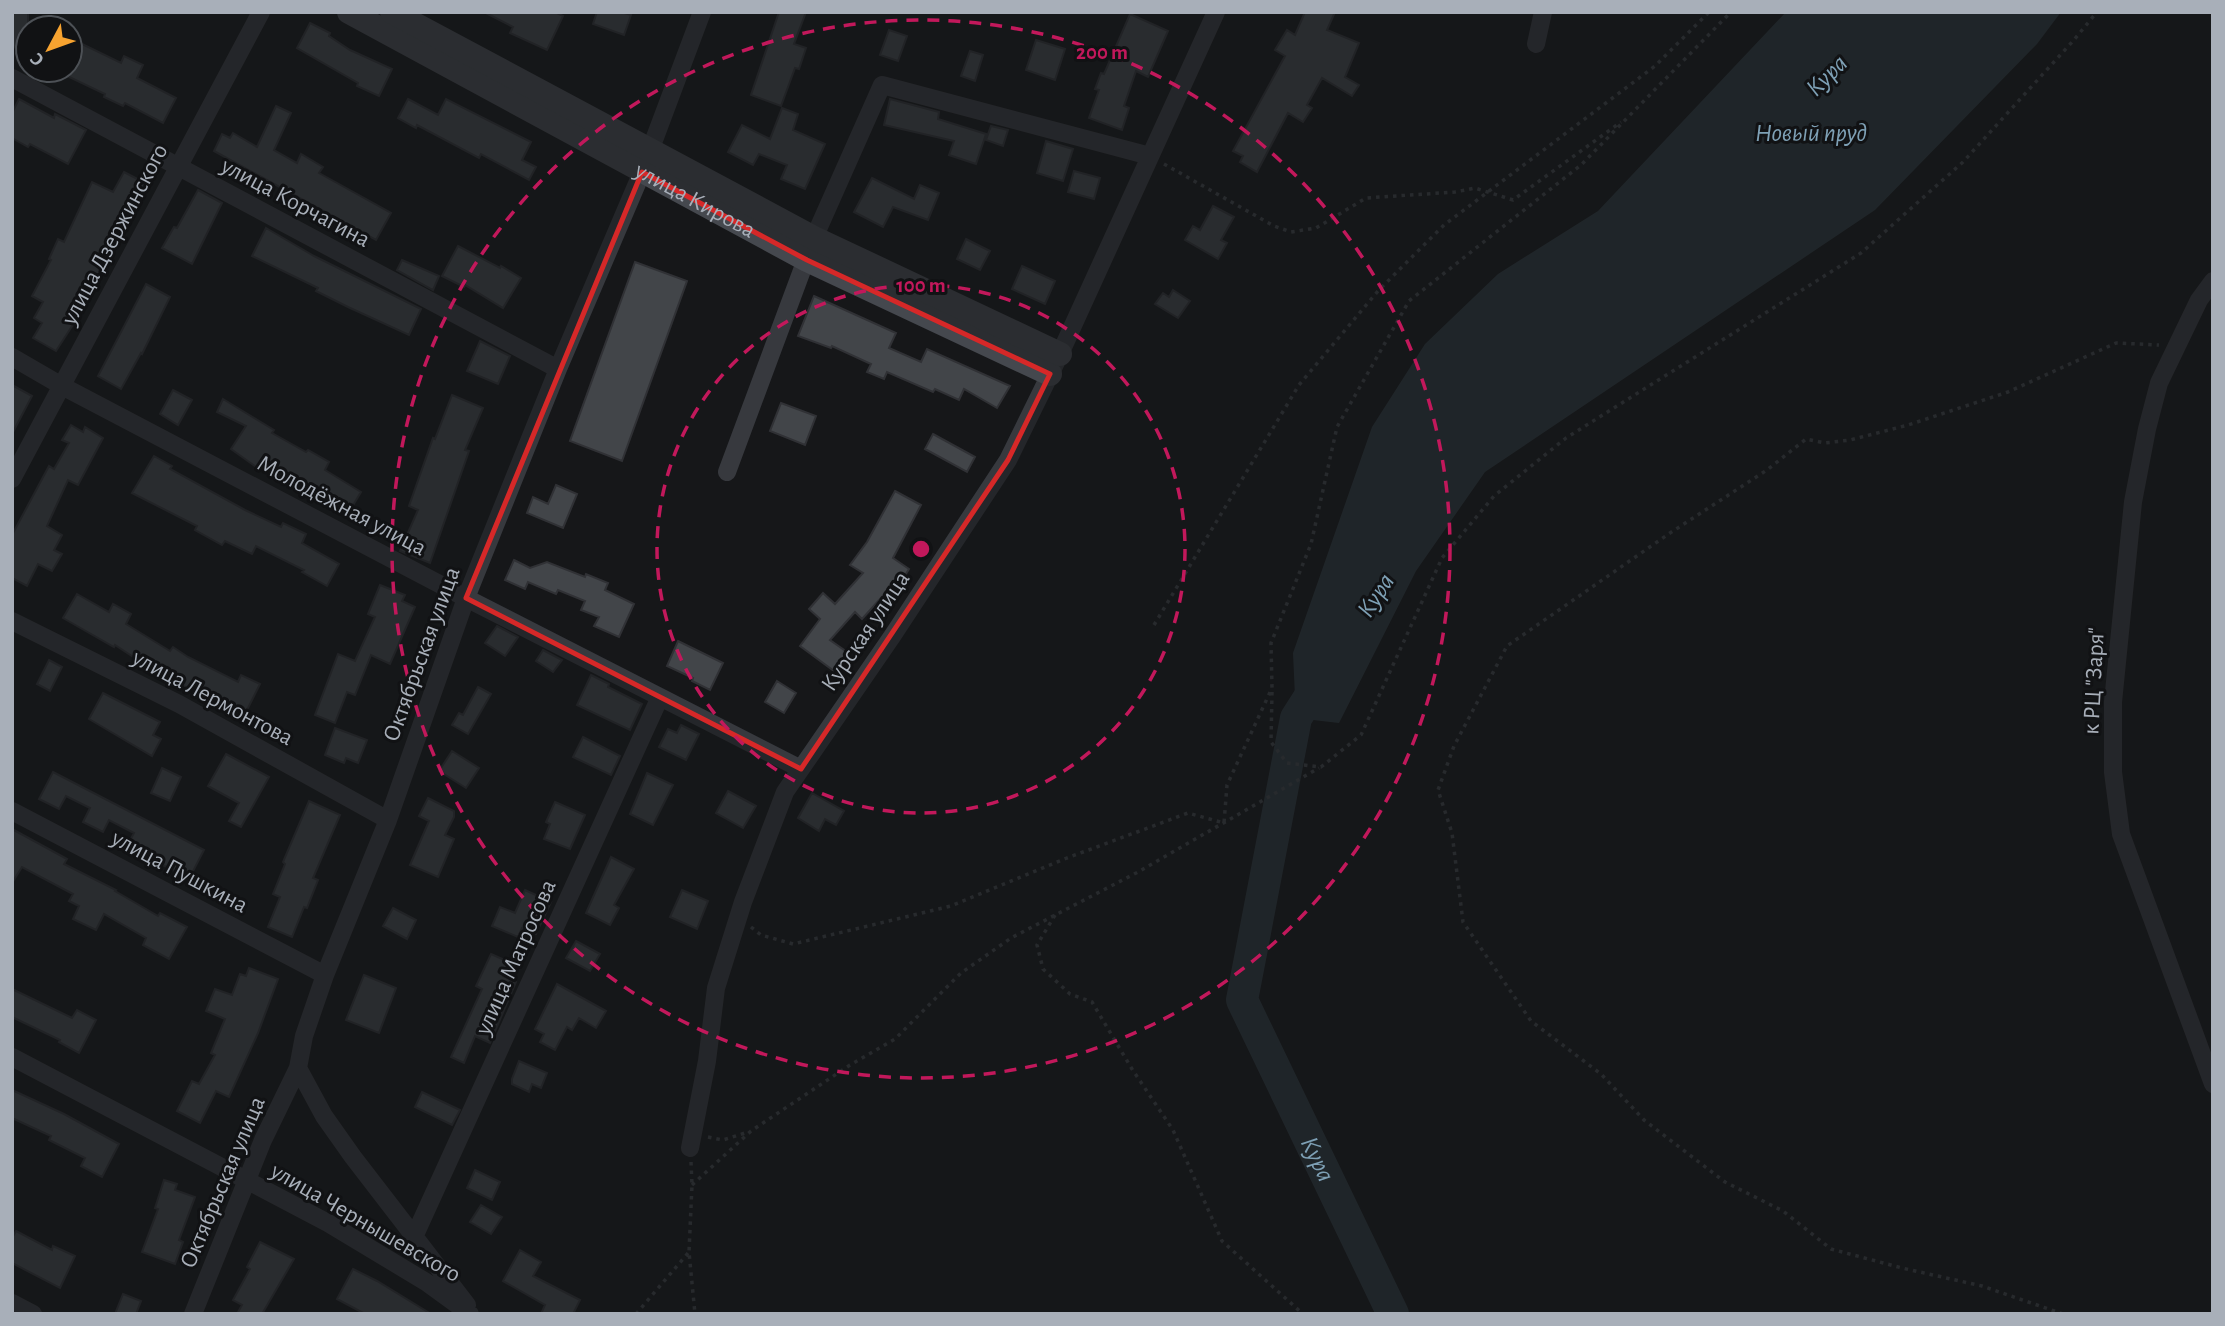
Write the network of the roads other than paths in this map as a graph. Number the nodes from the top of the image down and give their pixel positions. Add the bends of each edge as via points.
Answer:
1 (261, 12) edge
2 (349, 12) edge
3 (392, 12) edge
4 (702, 12) edge
5 (1216, 12) edge
6 (1543, 12) edge
7 (1536, 44) dead end
8 (12, 78) edge
9 (1150, 156) junction
10 (646, 161) junction
11 (177, 167) junction
12 (811, 249) junction
13 (2213, 281) edge
14 (12, 357) edge
15 (1055, 364) junction
16 (558, 369) junction
17 (61, 386) junction
18 (727, 472) dead end
19 (12, 479) edge
20 (466, 598) junction
21 (12, 621) edge
22 (660, 697) junction
23 (801, 769) junction
24 (12, 811) edge
25 (388, 820) junction
26 (325, 975) junction
27 (12, 1057) edge
28 (298, 1068) junction
29 (2213, 1084) edge
30 (690, 1148) road end
31 (246, 1181) junction
32 (415, 1237) junction
33 (12, 1303) edge
34 (33, 1314) edge
35 (193, 1314) edge
36 (472, 1314) edge

1 - 11 street, улица Дзержинского
2 - 10 street, улица Кирова
3 - 10 street, улица Кирова
4 - 10 street, Октябрьская улица
5 - 9 street, Курская улица
6 - 7 street
8 - 11 street, улица Корчагина
9 - 12 street via 882,85
9 - 15 street, Курская улица
10 - 12 street, улица Кирова
10 - 16 street, Октябрьская улица
11 - 16 street, улица Корчагина
11 - 17 street, улица Дзержинского
12 - 15 street, улица Кирова
12 - 18 street
13 - 29 street, к РЦ "Заря" via 2159,383 2133,502 2113,702 2113,772 2121,834
14 - 17 street, Молодёжная улица
15 - 23 street, Курская улица via 1008,460
16 - 20 street, Октябрьская улица
17 - 19 street, улица Дзержинского
17 - 20 street, Молодёжная улица
20 - 22 street, Молодёжная улица
20 - 25 street, Октябрьская улица
21 - 25 street, улица Лермонтова via 179,704
22 - 23 street, Молодёжная улица
22 - 32 street, улица Матросова
23 - 30 street, Курская улица via 785,792 716,988
24 - 26 street, улица Пушкина
25 - 26 street, Октябрьская улица
26 - 28 street, Октябрьская улица
27 - 31 street, улица Чернышевского
28 - 31 street, Октябрьская улица
28 - 32 street via 324,1116
31 - 35 street, Октябрьская улица
31 - 36 street, улица Чернышевского via 328,1223
32 - 36 street
33 - 34 street

